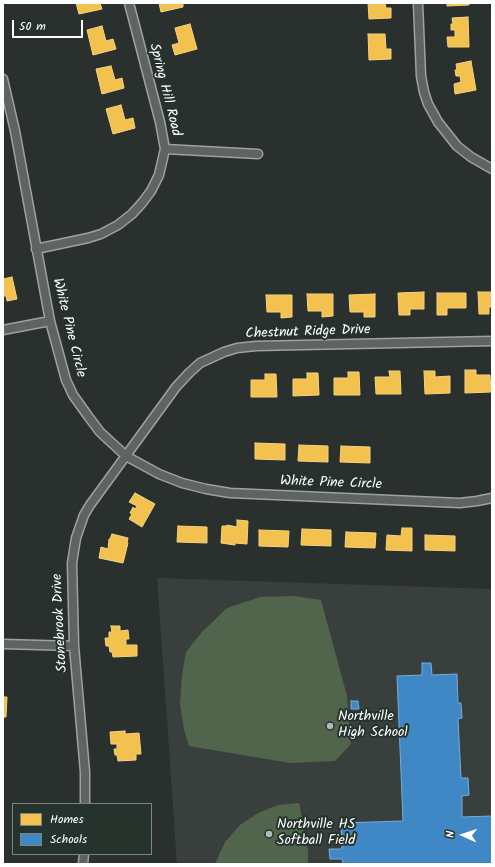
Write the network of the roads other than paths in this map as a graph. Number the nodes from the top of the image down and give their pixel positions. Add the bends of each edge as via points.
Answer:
1 (128, 3) edge
2 (418, 3) edge
3 (3, 79) edge
4 (165, 149) junction
5 (258, 154) dead end
6 (492, 169) edge
7 (36, 249) junction
8 (50, 321) junction
9 (3, 330) edge
10 (492, 341) edge
11 (126, 456) junction
12 (492, 498) edge
13 (3, 644) edge
14 (74, 646) junction
15 (85, 803) edge

1 - 4 street, Spring Hill Road
2 - 6 street via 421,76 428,104 457,146
3 - 7 street, White Pine Circle
4 - 5 street
4 - 7 street, Spring Hill Road via 159,175 151,191 132,214 118,225 88,238
7 - 8 street, White Pine Circle
8 - 9 street
8 - 11 street, White Pine Circle via 66,380 73,395 100,432
10 - 11 street, Chestnut Ridge Drive via 256,346 224,352 200,363 188,373
11 - 12 street, White Pine Circle via 158,474 182,483 230,493 460,503
11 - 14 street, Stonebrook Drive via 90,505 76,538 72,563
13 - 14 street
14 - 15 street, Stonebrook Drive

